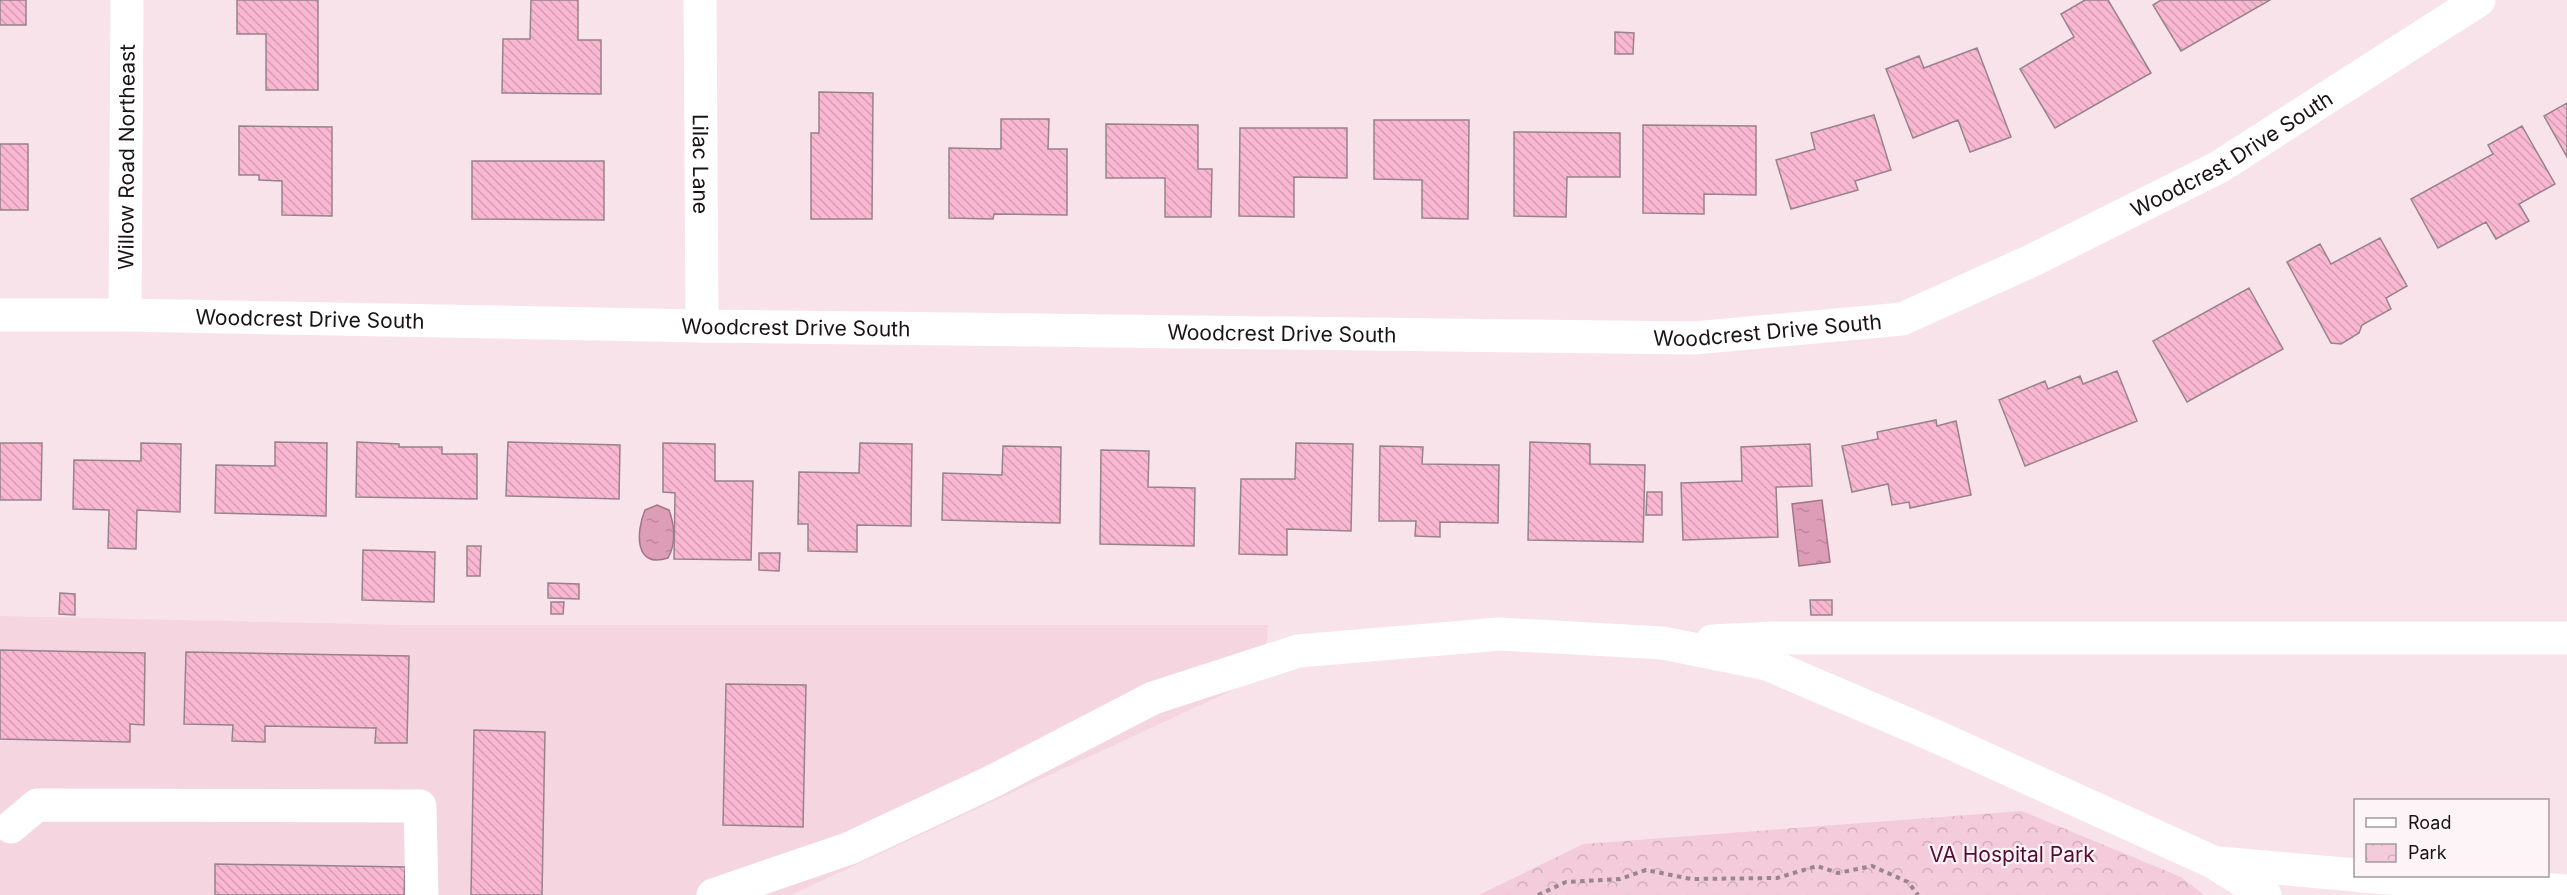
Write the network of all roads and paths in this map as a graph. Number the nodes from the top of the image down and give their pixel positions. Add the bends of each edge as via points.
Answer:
1 (127, 0) edge
2 (699, 0) edge
3 (2479, 0) edge
4 (0, 315) edge
5 (124, 315) junction
6 (702, 327) junction
7 (2567, 638) edge
8 (1663, 644) junction
9 (11, 827) dead end
10 (2213, 862) junction
11 (2354, 875) edge
12 (2374, 877) edge
13 (2567, 891) edge
14 (422, 895) edge
15 (713, 895) edge
16 (1538, 895) edge
17 (1918, 895) edge
18 (2265, 895) edge

1 - 5 street, Willow Road Northeast
2 - 6 street, Lilac Lane
3 - 6 street, Woodcrest Drive South via 2219,167 2033,260 1902,319 1694,338
4 - 5 street, Woodcrest Drive South
5 - 6 street, Woodcrest Drive South
7 - 8 street via 1773,638
8 - 10 street via 1767,664
8 - 15 street via 1500,634 1298,651 1153,698 992,782 850,848
9 - 14 street via 37,805 420,806
10 - 11 street
10 - 18 street
12 - 13 street
16 - 17 path via 1566,882 1620,879 1646,870 1691,879 1777,878 1817,866 1838,873 1872,866 1908,882

